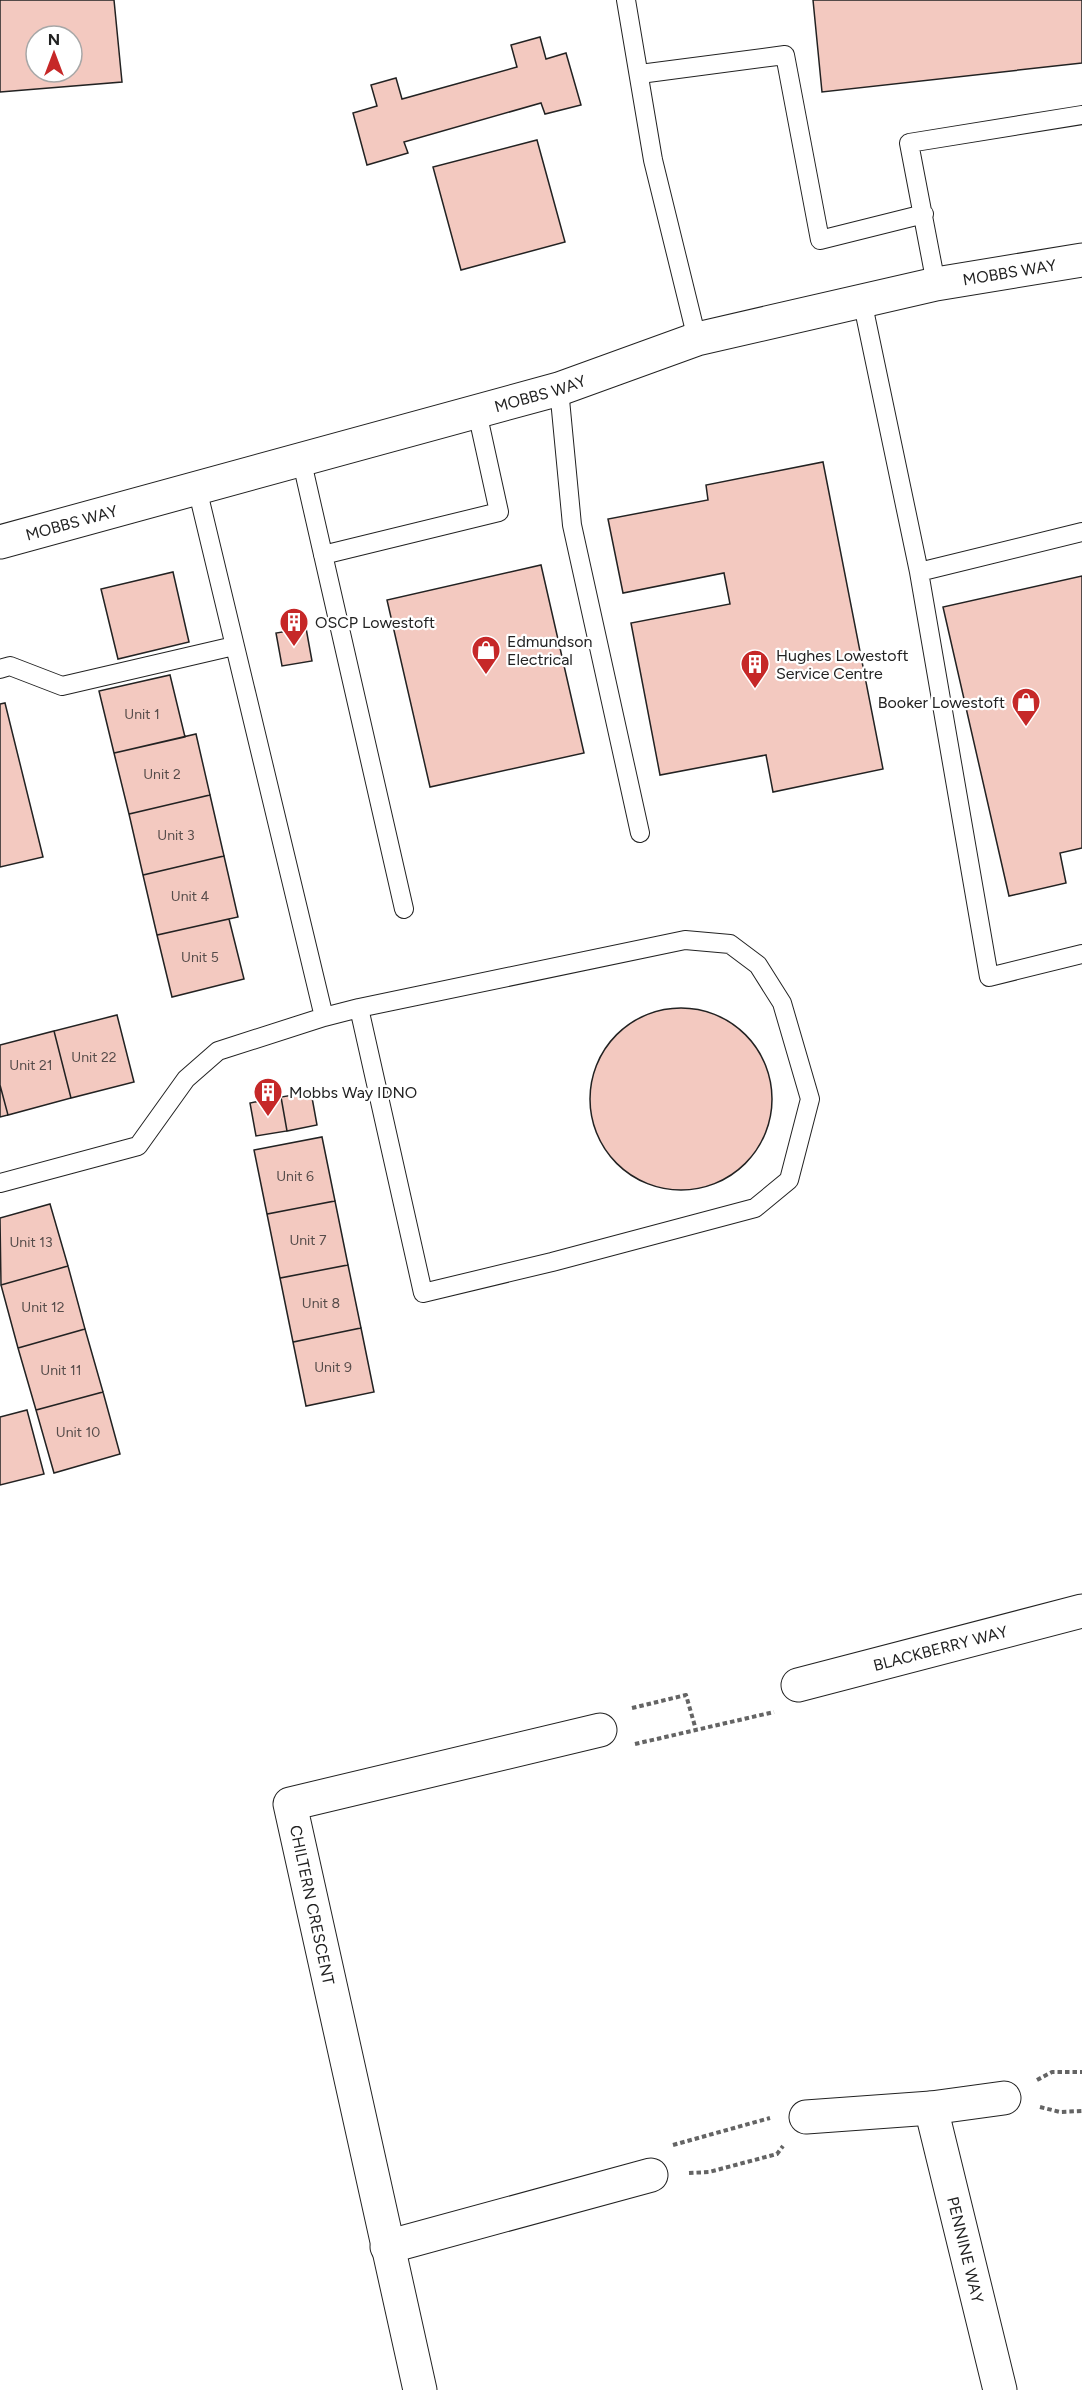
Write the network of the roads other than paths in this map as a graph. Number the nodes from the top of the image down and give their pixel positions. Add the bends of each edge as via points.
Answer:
1 (626, 0) edge
2 (640, 74) junction
3 (1082, 115) edge
4 (924, 214) junction
5 (1082, 260) edge
6 (936, 284) junction
7 (862, 300) junction
8 (697, 339) junction
9 (559, 389) junction
10 (477, 412) junction
11 (301, 458) junction
12 (197, 489) junction
13 (1082, 532) edge
14 (0, 542) edge
15 (323, 555) junction
16 (919, 572) junction
17 (234, 646) junction
18 (0, 669) edge
19 (640, 833) dead end
20 (404, 909) dead end
21 (1082, 954) edge
22 (358, 1008) junction
23 (324, 1017) junction
24 (0, 1183) edge
25 (1082, 1611) edge
26 (798, 1685) road end
27 (600, 1730) road end
28 (1004, 2098) road end
29 (931, 2108) junction
30 (806, 2117) road end
31 (651, 2175) road end
32 (387, 2247) junction
33 (420, 2390) edge
34 (1000, 2390) edge

1 - 2 lane
2 - 4 lane via 785,55 820,240
2 - 8 lane via 654,160
3 - 4 lane via 909,143
4 - 6 lane
5 - 6 street, MOBBS WAY
6 - 7 street, MOBBS WAY
7 - 8 street, MOBBS WAY
7 - 16 lane
8 - 9 street, MOBBS WAY
9 - 10 street, MOBBS WAY
9 - 19 lane via 572,525
10 - 11 street, MOBBS WAY
10 - 15 lane via 500,512
11 - 12 street, MOBBS WAY
11 - 15 lane
12 - 14 street, MOBBS WAY
12 - 17 lane
13 - 16 lane
15 - 20 lane
16 - 21 lane via 989,977
17 - 18 lane via 62,686 10,666
17 - 23 lane
22 - 22 lane via 685,940 730,944 758,965 782,1003 810,1099 789,1180 755,1208 423,1293
22 - 23 lane
23 - 24 lane via 218,1051 186,1079 138,1146
25 - 26 street, BLACKBERRY WAY
27 - 32 street, CHILTERN CRESCENT via 290,1804
28 - 29 street
29 - 30 street
29 - 34 street, PENNINE WAY
31 - 32 street
32 - 33 street, CHILTERN CRESCENT

